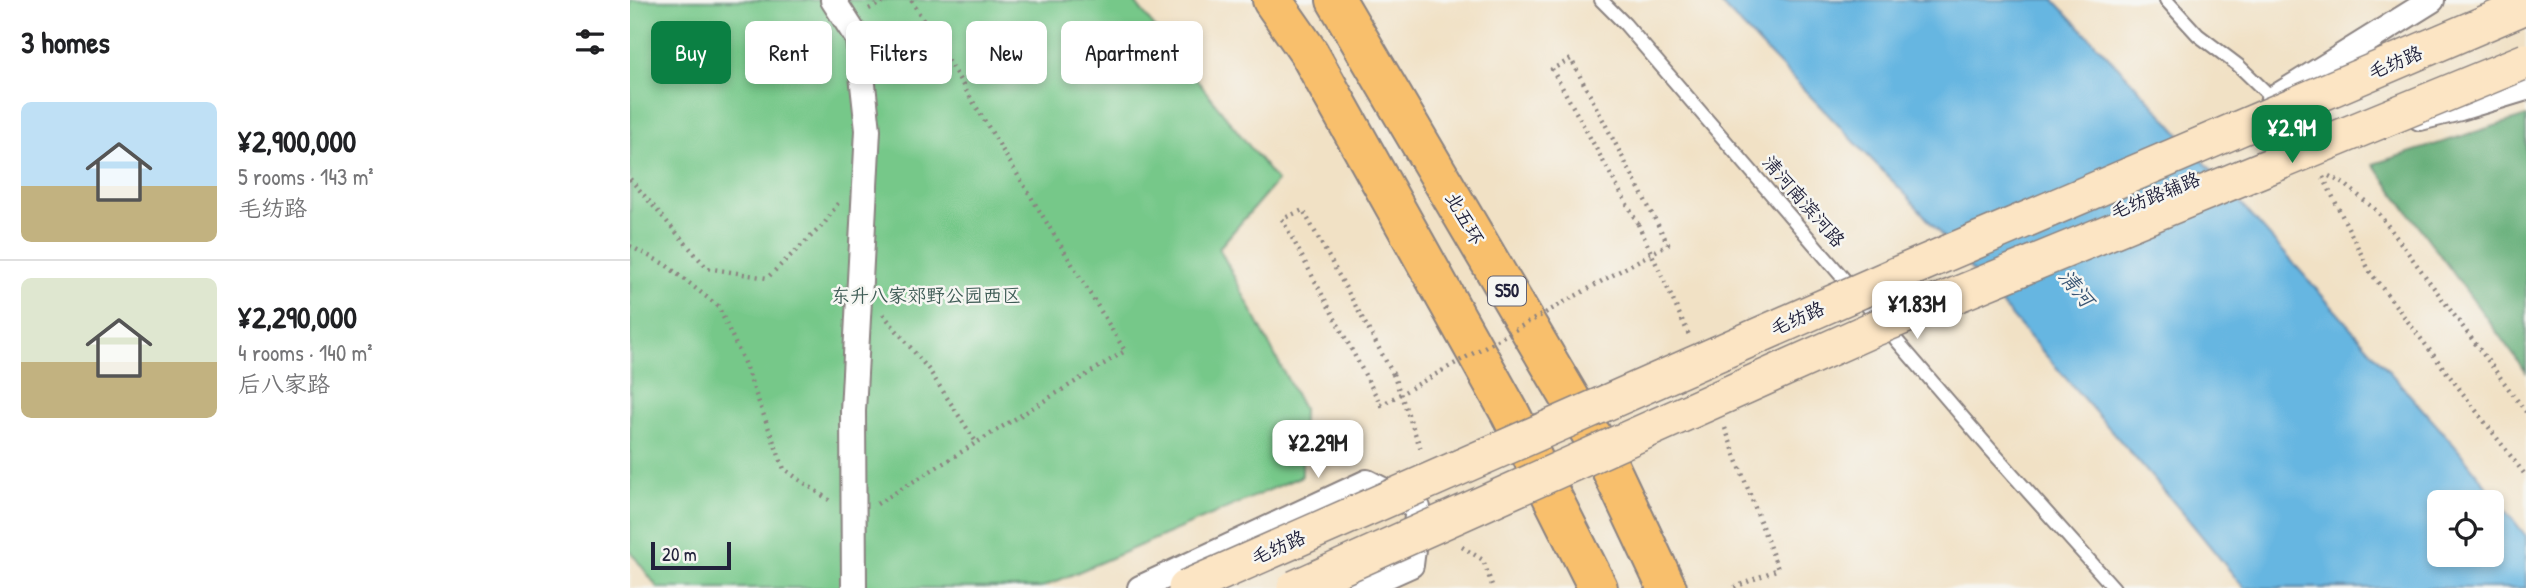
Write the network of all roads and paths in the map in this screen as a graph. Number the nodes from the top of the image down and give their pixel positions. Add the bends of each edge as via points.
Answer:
1 (833, 0) edge
2 (911, 0) edge
3 (1272, 0) edge
4 (1336, 0) edge
5 (1601, 0) edge
6 (2166, 0) edge
7 (2432, 0) edge
8 (2526, 6) edge
9 (2526, 61) edge
10 (2526, 88) edge
11 (2273, 99) junction
12 (2303, 139) junction
13 (630, 179) edge
14 (839, 201) dead end
15 (630, 246) edge
16 (860, 286) junction
17 (1873, 310) junction
18 (1692, 341) dead end
19 (2526, 412) edge
20 (976, 442) junction
21 (1424, 457) dead end
22 (1743, 473) dead end
23 (2526, 476) edge
24 (854, 518) junction
25 (1458, 544) dead end
26 (854, 588) edge
27 (1140, 588) edge
28 (1186, 588) edge
29 (1295, 588) edge
30 (1360, 588) edge
31 (1493, 588) edge
32 (1598, 588) edge
33 (1667, 588) edge
34 (1733, 588) edge
35 (2114, 588) edge

1 - 16 street via 858,39 868,130
2 - 20 path via 1125,351
3 - 32 highway via 1309,53 1510,413
4 - 33 highway, 北五环 / S50 via 1607,461
5 - 17 lane, 清河南滨河路
6 - 11 lane via 2198,35
7 - 11 street
8 - 28 main road, 毛纺路, bridge via 1896,275
9 - 29 main road, bridge via 1873,329
10 - 12 street, 毛纺路辅路 via 2416,119
11 - 12 lane
12 - 17 street, 毛纺路辅路 via 2269,148
13 - 14 path via 707,268 767,278 824,225
15 - 24 path via 666,265 719,306 784,469
16 - 20 path via 929,370
16 - 24 street via 853,411
17 - 35 lane, 清河南滨河路
18 - 21 path, bridge via 1638,224 1552,69 1571,59 1668,244 1381,405 1282,219 1303,210 1393,374
19 - 23 path via 2377,211 2320,171 2370,272
20 - 24 path
22 - 34 path via 1778,569
24 - 26 street
25 - 31 path via 1483,559
27 - 30 street via 1367,482 1418,508 1411,565

